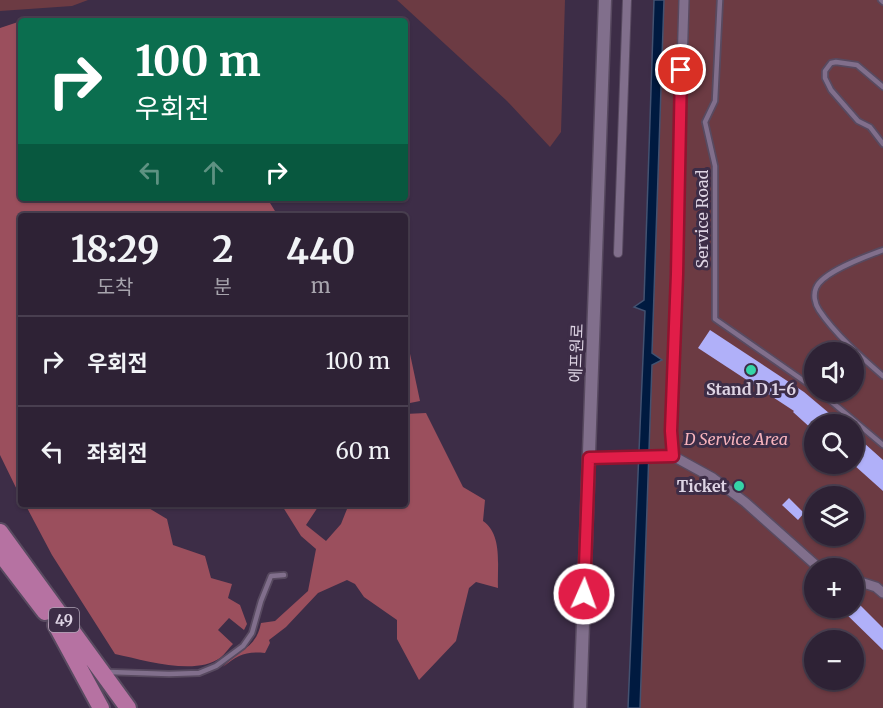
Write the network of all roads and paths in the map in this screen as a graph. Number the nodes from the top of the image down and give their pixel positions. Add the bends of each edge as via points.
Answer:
1 (605, 0) edge
2 (627, 0) edge
3 (684, 0) edge
4 (720, 0) edge
5 (883, 87) edge
6 (883, 144) edge
7 (883, 250) edge
8 (618, 253) dead end
9 (883, 376) edge
10 (804, 381) edge
11 (832, 402) edge
12 (883, 445) edge
13 (673, 456) junction
14 (589, 458) junction
15 (0, 532) edge
16 (0, 553) edge
17 (808, 558) edge
18 (284, 575) dead end
19 (864, 583) edge
20 (883, 593) edge
21 (56, 625) junction
22 (102, 672) junction
23 (101, 708) edge
24 (116, 708) edge
25 (128, 708) edge
26 (580, 708) edge

1 - 14 street, 에프원로
2 - 8 street
3 - 13 street
4 - 10 lane, Service Road via 715,101 705,122 715,166 714,319
5 - 6 lane via 857,65 836,62 825,71 831,90
7 - 9 lane via 827,276 814,295 819,310
11 - 12 lane
13 - 14 street
13 - 17 street via 745,502
14 - 26 street, 에프원로
15 - 22 highway, 49
16 - 21 highway, 49
18 - 22 lane via 271,576 252,633 243,646 216,666 199,673
19 - 20 street
21 - 23 highway
21 - 24 highway, 49
22 - 25 highway, 49

